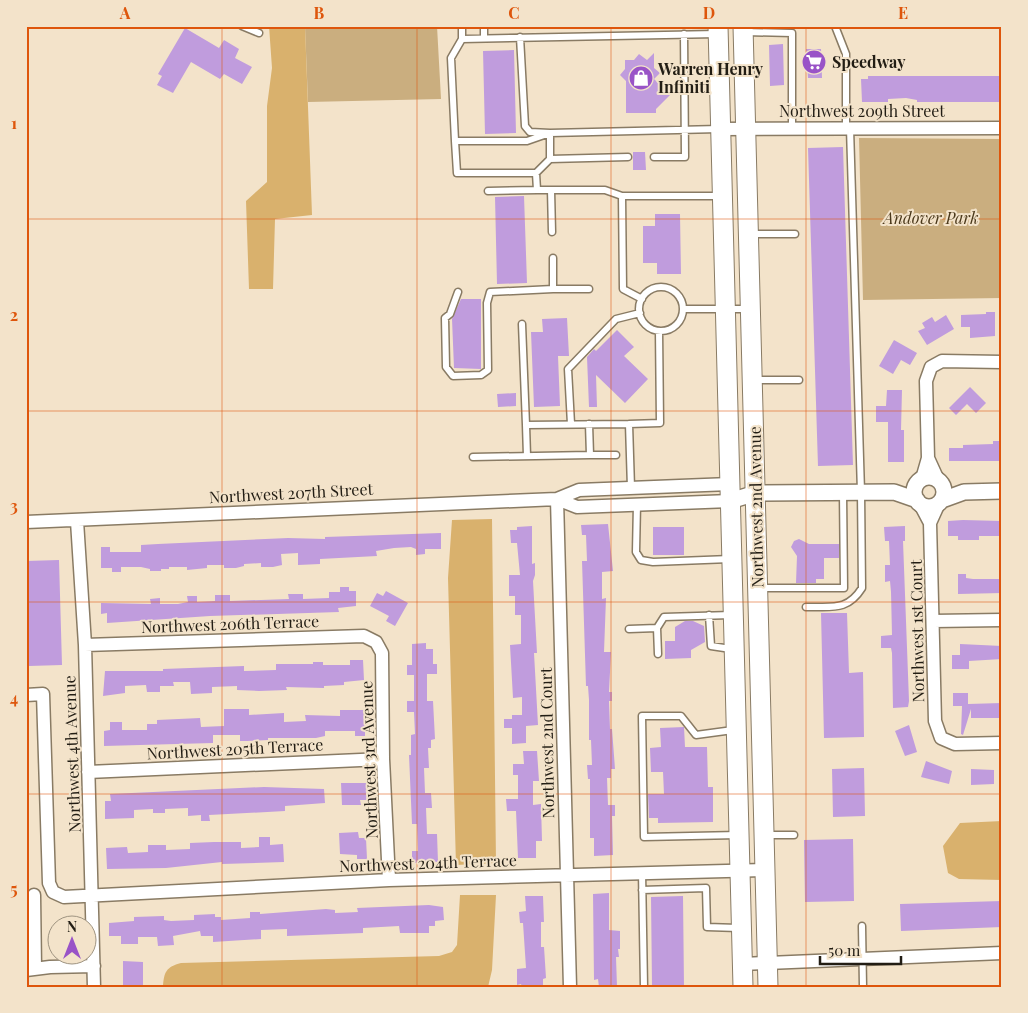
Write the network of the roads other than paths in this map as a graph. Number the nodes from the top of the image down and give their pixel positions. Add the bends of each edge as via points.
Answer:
1 (242, 26) edge
2 (462, 26) edge
3 (484, 26) edge
4 (835, 26) edge
5 (743, 29) edge
6 (718, 30) edge
7 (259, 33) dead end
8 (684, 34) junction
9 (520, 37) junction
10 (484, 38) junction
11 (462, 39) junction
12 (721, 128) junction
13 (746, 128) junction
14 (792, 128) junction
15 (848, 128) junction
16 (1002, 128) edge
17 (686, 129) junction
18 (550, 133) junction
19 (455, 141) junction
20 (628, 157) dead end
21 (654, 157) dead end
22 (550, 159) junction
23 (536, 173) junction
24 (537, 190) junction
25 (551, 190) junction
26 (488, 191) dead end
27 (622, 196) junction
28 (723, 196) junction
29 (552, 232) dead end
30 (749, 234) junction
31 (795, 234) dead end
32 (552, 258) dead end
33 (553, 289) junction
34 (589, 289) dead end
35 (458, 292) dead end
36 (642, 299) junction
37 (683, 309) junction
38 (726, 309) junction
39 (751, 309) junction
40 (640, 313) junction
41 (522, 324) dead end
42 (659, 331) junction
43 (1002, 362) edge
44 (753, 380) junction
45 (799, 380) dead end
46 (526, 424) junction
47 (571, 424) junction
48 (589, 424) junction
49 (629, 424) junction
50 (590, 455) junction
51 (616, 455) dead end
52 (527, 456) junction
53 (473, 457) dead end
54 (928, 458) junction
55 (920, 480) junction
56 (940, 481) junction
57 (631, 488) junction
58 (1002, 491) edge
59 (861, 492) junction
60 (894, 492) junction
61 (964, 492) junction
62 (730, 493) junction
63 (756, 493) junction
64 (843, 493) junction
65 (558, 499) junction
66 (918, 502) junction
67 (940, 502) junction
68 (637, 504) junction
69 (77, 521) junction
70 (26, 522) edge
71 (930, 523) junction
72 (732, 559) junction
73 (757, 588) junction
74 (806, 607) dead end
75 (733, 614) junction
76 (709, 615) junction
77 (1002, 620) edge
78 (933, 621) junction
79 (629, 628) dead end
80 (657, 628) junction
81 (376, 642) joint
82 (85, 645) junction
83 (734, 649) junction
84 (658, 654) dead end
85 (26, 695) edge
86 (737, 729) junction
87 (1002, 743) edge
88 (384, 759) junction
89 (88, 772) junction
90 (739, 835) junction
91 (764, 835) junction
92 (794, 835) dead end
93 (765, 870) junction
94 (740, 871) junction
95 (642, 872) junction
96 (567, 875) junction
97 (389, 880) junction
98 (642, 890) junction
99 (34, 895) dead end
100 (93, 895) junction
101 (93, 916) edge
102 (862, 926) dead end
103 (742, 928) junction
104 (1002, 953) edge
105 (863, 959) junction
106 (743, 964) junction
107 (767, 964) junction
108 (73, 966) edge
109 (94, 966) edge
110 (31, 969) edge
111 (94, 987) edge
112 (570, 987) edge
113 (644, 987) edge
114 (743, 987) edge
115 (768, 987) edge
116 (863, 987) edge

1 - 7 lane
2 - 11 lane
3 - 10 lane
4 - 15 lane via 846,54
5 - 13 main road, Northwest 2nd Avenue
5 - 14 lane via 792,33
6 - 8 lane
6 - 12 main road, Northwest 2nd Avenue
8 - 9 lane
8 - 17 lane
9 - 10 lane
9 - 18 lane via 525,126 530,132
10 - 11 lane
11 - 19 lane via 451,58
12 - 13 street, Northwest 209th Street
12 - 17 lane
12 - 28 main road, Northwest 2nd Avenue
13 - 14 street, Northwest 209th Street
13 - 30 main road, Northwest 2nd Avenue
14 - 15 street, Northwest 209th Street
15 - 16 street, Northwest 209th Street
15 - 59 lane
17 - 18 lane
17 - 21 lane via 686,157
18 - 19 lane via 527,141
18 - 22 lane
19 - 23 lane via 457,173
20 - 22 lane
22 - 23 lane
23 - 24 lane
24 - 25 lane
24 - 26 lane
25 - 27 lane via 605,190
25 - 29 lane
27 - 28 lane
27 - 36 lane via 623,289
28 - 38 main road, Northwest 2nd Avenue
30 - 31 lane
30 - 39 main road, Northwest 2nd Avenue
32 - 33 lane
33 - 34 lane
33 - 35 lane via 490,292 487,304 488,370 481,375 452,376 446,367 445,318 450,314
36 - 37 lane via 653,289 668,288 680,297
36 - 40 lane
37 - 38 lane
37 - 42 lane via 678,324
38 - 39 lane
38 - 62 main road, Northwest 2nd Avenue
39 - 44 main road, Northwest 2nd Avenue
40 - 42 lane via 646,326
40 - 47 lane via 616,319 568,369
41 - 46 lane
42 - 49 lane via 660,424
43 - 54 street via 942,361 931,367 926,381
44 - 45 lane
44 - 63 main road, Northwest 2nd Avenue
46 - 47 lane
46 - 52 lane
47 - 48 lane
48 - 49 lane
48 - 50 lane
49 - 57 lane
50 - 51 lane
50 - 52 lane
52 - 53 lane
54 - 55 street
54 - 56 street
55 - 56 street via 931,477
55 - 60 street, Northwest 207th Street
55 - 66 street via 914,491
56 - 61 street
56 - 67 street via 944,490
57 - 62 street, Northwest 207th Street
57 - 65 street, Northwest 207th Street via 579,490
58 - 61 street
59 - 60 street, Northwest 207th Street
59 - 64 street, Northwest 207th Street
59 - 74 lane via 862,588 854,601 842,606
60 - 66 street, Northwest 207th Street
61 - 67 street
62 - 63 street, Northwest 207th Street
62 - 68 street, Northwest 207th Street
62 - 72 main road, Northwest 2nd Avenue
63 - 64 street, Northwest 207th Street
63 - 73 main road, Northwest 2nd Avenue
64 - 73 lane via 844,588
65 - 68 street, Northwest 207th Street via 578,506
65 - 69 street, Northwest 207th Street
65 - 96 street, Northwest 2nd Court
66 - 67 street via 929,507
66 - 71 street, Northwest 1st Court
67 - 71 street, Northwest 1st Court
68 - 72 lane via 636,552 641,560
69 - 70 street, Northwest 207th Street
69 - 82 street, Northwest 4th Avenue
71 - 78 street, Northwest 1st Court
72 - 75 main road, Northwest 2nd Avenue
73 - 91 main road, Northwest 2nd Avenue
75 - 76 lane
75 - 83 main road, Northwest 2nd Avenue
76 - 80 lane via 664,617
76 - 83 lane via 711,646
77 - 78 street
78 - 87 street, Northwest 1st Court via 935,721 941,738 954,744
79 - 80 lane
80 - 84 lane
81 - 82 street, Northwest 206th Terrace via 364,636
81 - 88 street, Northwest 3rd Avenue via 382,653
82 - 89 street, Northwest 4th Avenue
83 - 86 main road, Northwest 2nd Avenue
85 - 100 street, Northwest 204th Terrace via 43,694 49,883 53,892 64,897
86 - 90 main road, Northwest 2nd Avenue
86 - 90 lane via 696,735 681,716 642,716 644,837
88 - 89 street, Northwest 205th Terrace
88 - 97 street, Northwest 3rd Avenue
89 - 100 street, Northwest 4th Avenue
90 - 94 main road, Northwest 2nd Avenue
91 - 92 lane
91 - 93 main road, Northwest 2nd Avenue
93 - 94 street, Northwest 204th Terrace
93 - 107 main road, Northwest 2nd Avenue
94 - 95 street, Northwest 204th Terrace
94 - 103 main road, Northwest 2nd Avenue
95 - 96 street, Northwest 204th Terrace
95 - 98 lane
96 - 97 street, Northwest 204th Terrace
96 - 112 street, Northwest 2nd Court
97 - 100 street, Northwest 204th Terrace
98 - 103 lane via 706,888 707,926
98 - 113 lane
99 - 110 street
100 - 101 street, Northwest 4th Avenue
102 - 105 lane
103 - 106 main road, Northwest 2nd Avenue
104 - 105 street
105 - 107 street
105 - 116 lane
106 - 107 street
106 - 114 main road, Northwest 2nd Avenue
107 - 115 main road, Northwest 2nd Avenue
108 - 110 street
109 - 111 street, Northwest 4th Avenue

